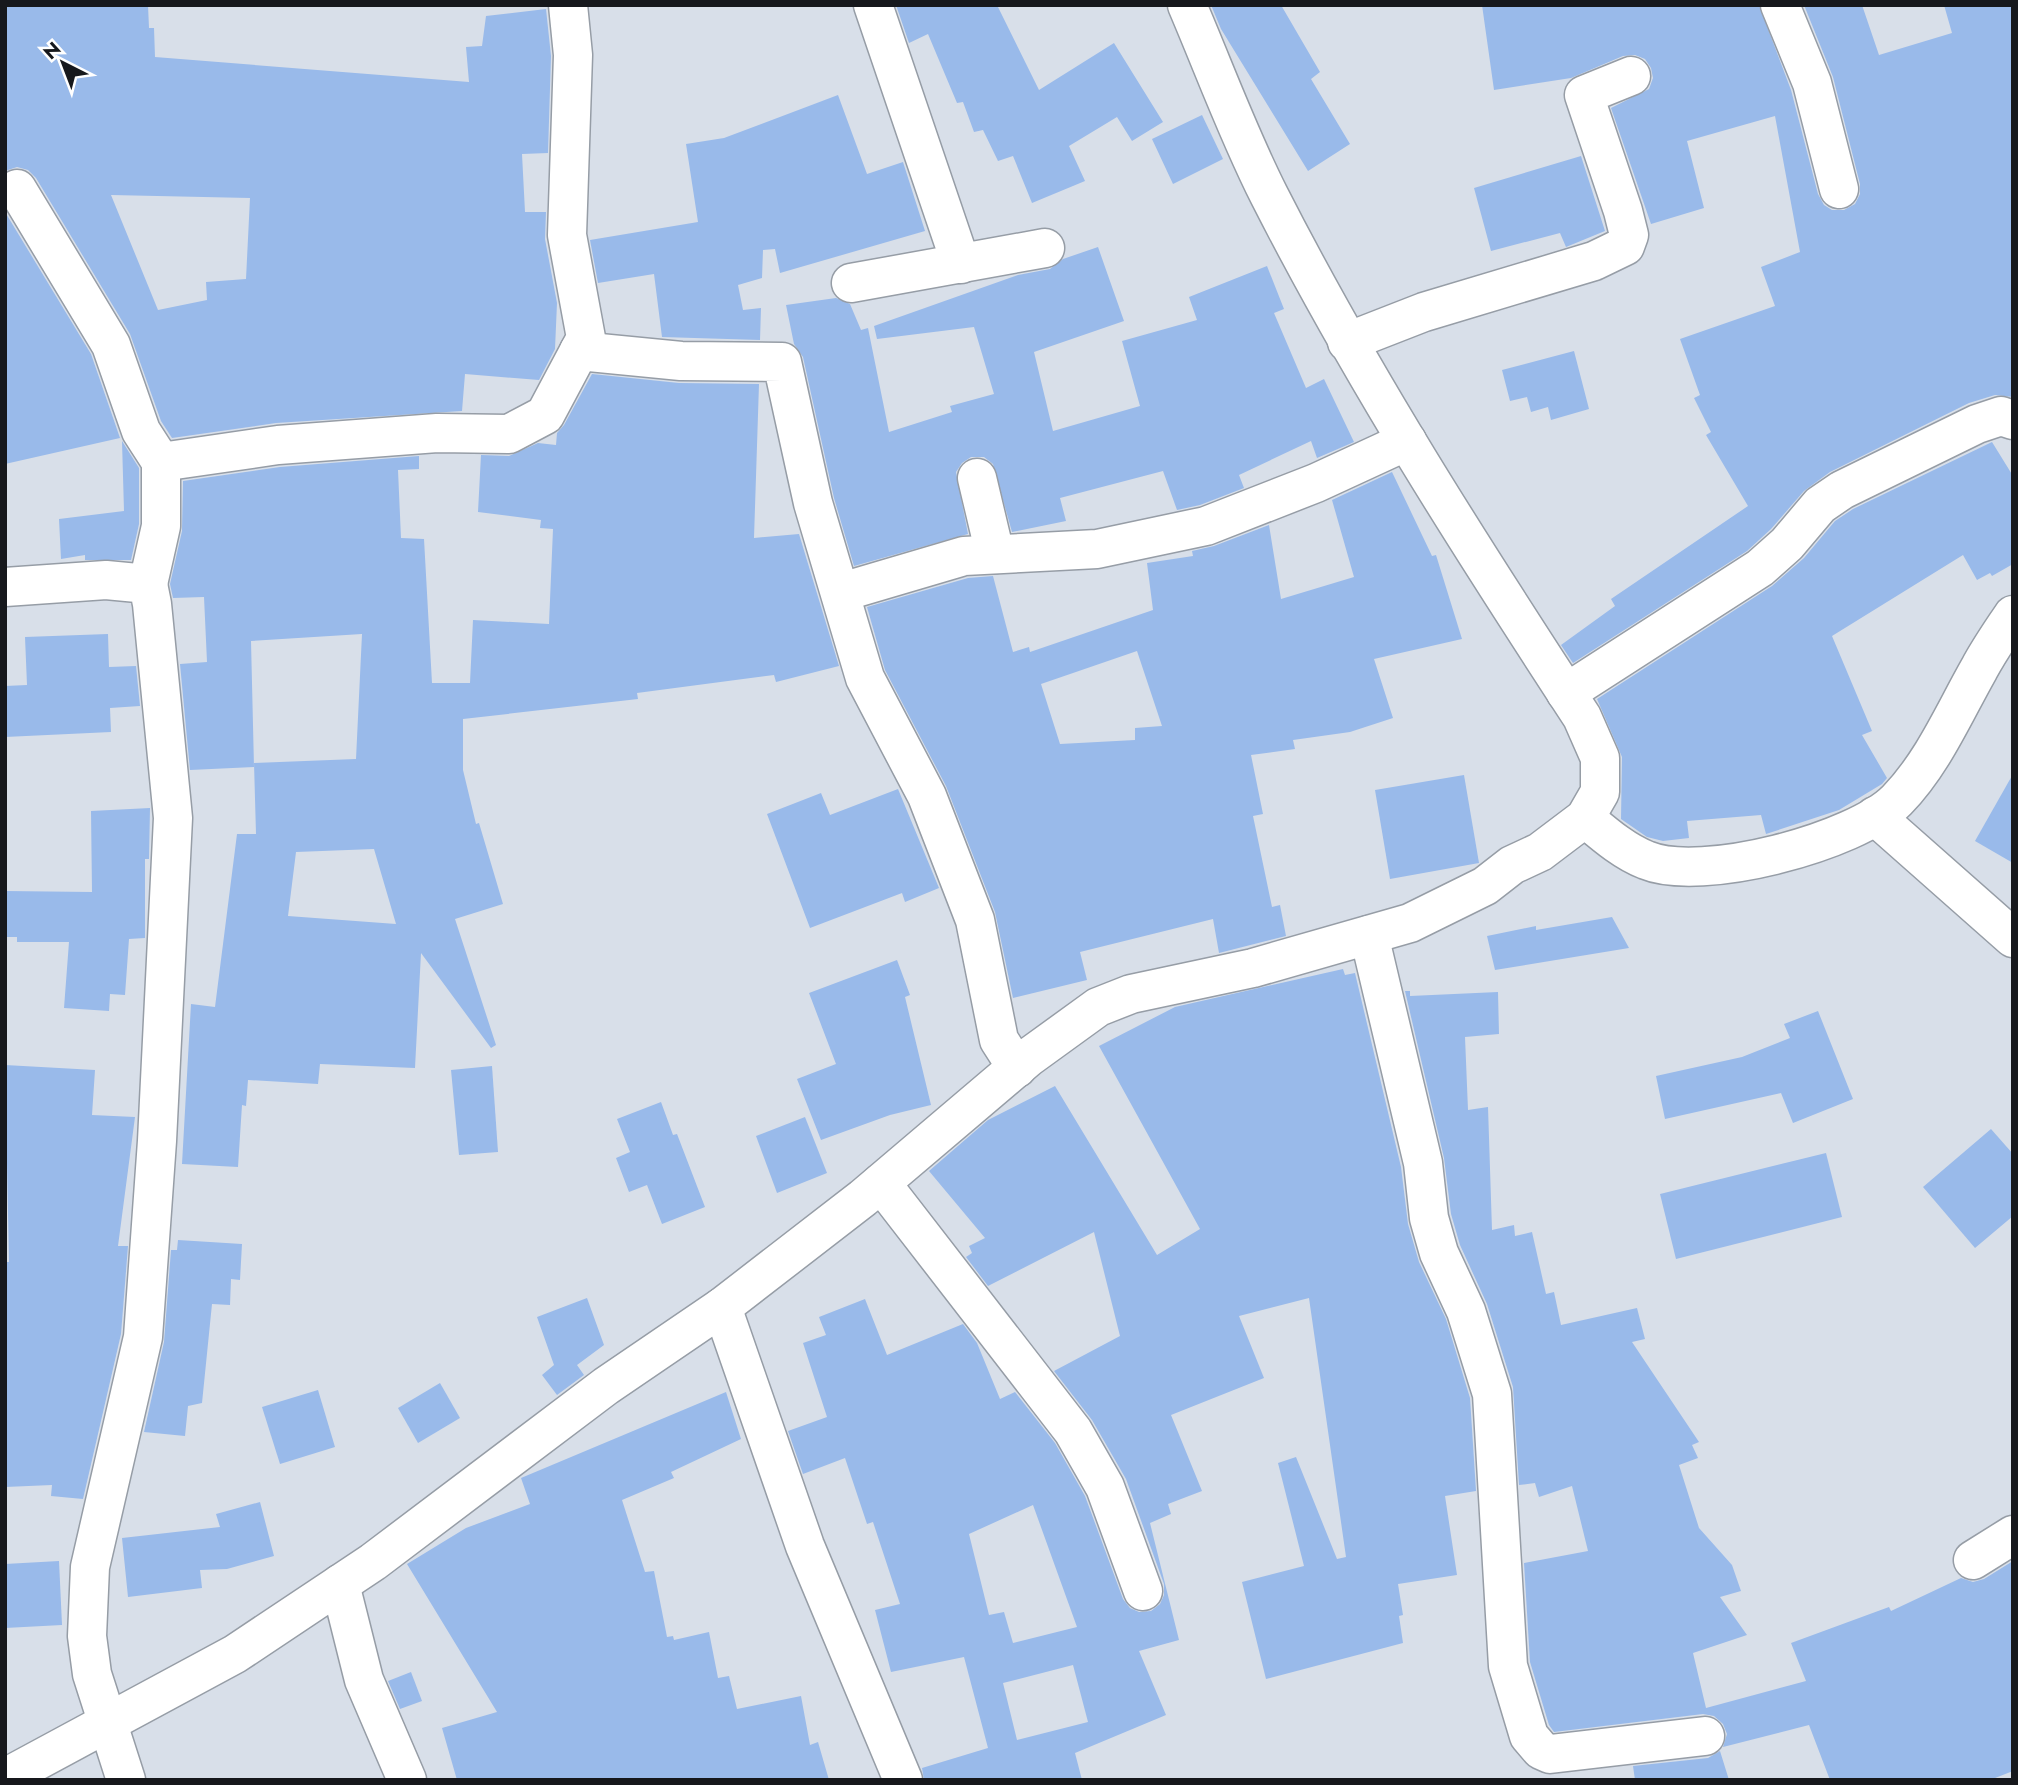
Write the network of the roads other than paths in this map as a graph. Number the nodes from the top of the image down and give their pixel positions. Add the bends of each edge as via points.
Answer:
1 (568, 5) edge
2 (873, 5) edge
3 (1187, 5) edge
4 (1780, 5) edge
5 (1631, 76) dead end
6 (1839, 189) dead end
7 (18, 190) dead end
8 (1045, 248) dead end
9 (961, 264) junction
10 (851, 283) dead end
11 (1347, 342) junction
12 (579, 351) junction
13 (2013, 420) edge
14 (1406, 441) junction
15 (161, 462) junction
16 (977, 478) dead end
17 (995, 554) junction
18 (148, 584) junction
19 (5, 587) edge
20 (842, 592) junction
21 (2013, 615) edge
22 (1566, 693) junction
23 (1875, 816) junction
24 (1585, 818) junction
25 (1369, 935) junction
26 (2013, 939) edge
27 (1017, 1068) junction
28 (881, 1183) junction
29 (722, 1307) junction
30 (2013, 1535) edge
31 (1973, 1560) dead end
32 (340, 1584) junction
33 (1143, 1591) dead end
34 (107, 1724) junction
35 (1704, 1736) dead end
36 (5, 1778) edge
37 (126, 1780) edge
38 (407, 1780) edge
39 (903, 1780) edge

1 - 12 street via 573,55 567,235 586,338
2 - 9 street
3 - 11 street via 1267,192
4 - 6 street via 1812,82
5 - 11 street via 1584,95 1623,211 1629,235 1625,246 1594,261 1424,312
7 - 15 street via 111,345 141,431
8 - 9 street
9 - 10 street
11 - 14 street
12 - 15 street via 545,415 509,434 437,433 278,445
12 - 20 street via 681,361 782,362 813,503
13 - 22 street via 2001,416 1984,421 1842,490 1820,505 1760,569
14 - 17 street via 1206,526 1097,549
14 - 22 street
15 - 18 street via 161,526
16 - 17 street
17 - 20 street via 964,556
18 - 19 street via 106,580
18 - 34 street via 173,818 143,1336 90,1567 87,1636 92,1674
20 - 27 street via 865,678 927,796 975,920 999,1040
21 - 23 street via 1980,665 1931,757 1896,801
22 - 24 street via 1600,758 1600,792
23 - 24 street via 1855,830 1729,866 1648,862
23 - 26 street
24 - 25 street via 1485,886 1410,923
25 - 27 street via 1253,968 1131,994 1098,1007
25 - 35 street via 1423,1163 1429,1218 1492,1394 1508,1666 1522,1720 1529,1736 1549,1754
27 - 28 street
28 - 29 street
28 - 33 street via 1073,1431 1105,1487
29 - 32 street via 606,1386
29 - 39 street via 805,1546
30 - 31 street
32 - 34 street via 235,1654
32 - 38 street via 365,1680
34 - 36 street
34 - 37 street

